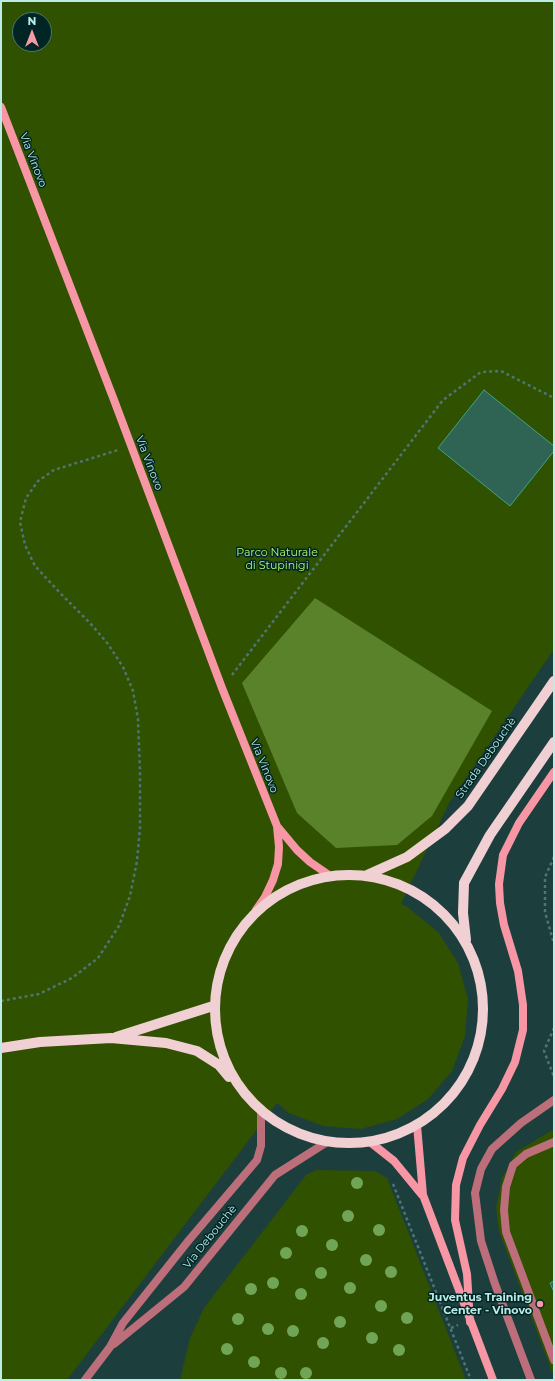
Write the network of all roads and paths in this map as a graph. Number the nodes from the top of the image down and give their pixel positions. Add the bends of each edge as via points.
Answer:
1 (1, 107) edge
2 (554, 398) edge
3 (131, 447) junction
4 (554, 681) edge
5 (222, 688) junction
6 (554, 742) edge
7 (554, 772) edge
8 (277, 826) junction
9 (554, 857) edge
10 (329, 875) junction
11 (367, 875) junction
12 (256, 910) junction
13 (466, 942) junction
14 (554, 944) edge
15 (1, 1001) edge
16 (213, 1006) junction
17 (554, 1028) edge
18 (111, 1038) junction
19 (1, 1048) edge
20 (554, 1077) edge
21 (237, 1086) junction
22 (554, 1100) edge
23 (261, 1112) junction
24 (417, 1125) junction
25 (327, 1142) junction
26 (370, 1142) junction
27 (554, 1142) edge
28 (391, 1178) dead end
29 (423, 1195) junction
30 (470, 1322) junction
31 (110, 1347) junction
32 (554, 1360) edge
33 (85, 1380) edge
34 (472, 1380) edge
35 (493, 1380) edge
36 (531, 1380) edge

1 - 3 main road, Via Vinovo
2 - 5 path via 501,371 481,372 443,400
3 - 5 main road, Via Vinovo
3 - 15 path via 54,470 38,481 26,498 20,522 25,545 35,566 108,644 123,667 133,691 138,719 140,828 130,896 119,926 98,958 72,978 39,994
4 - 11 main road, Strada Debouchè via 468,806 445,829 408,857
5 - 8 main road, Via Vinovo
6 - 13 main road via 490,835 464,883 463,913
7 - 30 main road via 519,823 503,855 499,884 500,903 518,971 523,1005 523,1030 515,1062 463,1158 456,1185 455,1220 467,1274
8 - 10 main road, Via Vinovo via 296,850
8 - 12 main road, Via Vinovo via 278,864 268,892
9 - 14 path via 545,877 545,912
10 - 11 main road
10 - 12 main road via 290,887
11 - 13 main road via 397,883 424,897 448,917
12 - 16 main road via 233,938 219,970
13 - 24 main road via 481,981 483,1023 469,1070 450,1099
16 - 18 main road
16 - 21 main road via 219,1048
17 - 20 path via 544,1051
18 - 19 main road via 40,1042
18 - 21 main road via 166,1043 197,1051 219,1065
21 - 23 main road
22 - 36 street via 521,1123 492,1149 481,1169 475,1193 481,1241
23 - 25 main road via 292,1132
23 - 31 street, Via Debouchè via 261,1146 257,1160 123,1322
24 - 26 main road via 394,1136
24 - 29 main road
25 - 26 main road
25 - 31 street, Via Debouchè via 275,1175 184,1287
26 - 29 main road via 394,1161
27 - 32 street via 526,1154 513,1165 506,1187 504,1210 506,1232
28 - 34 path
29 - 30 main road
30 - 35 main road
31 - 33 street, Via Debouchè

